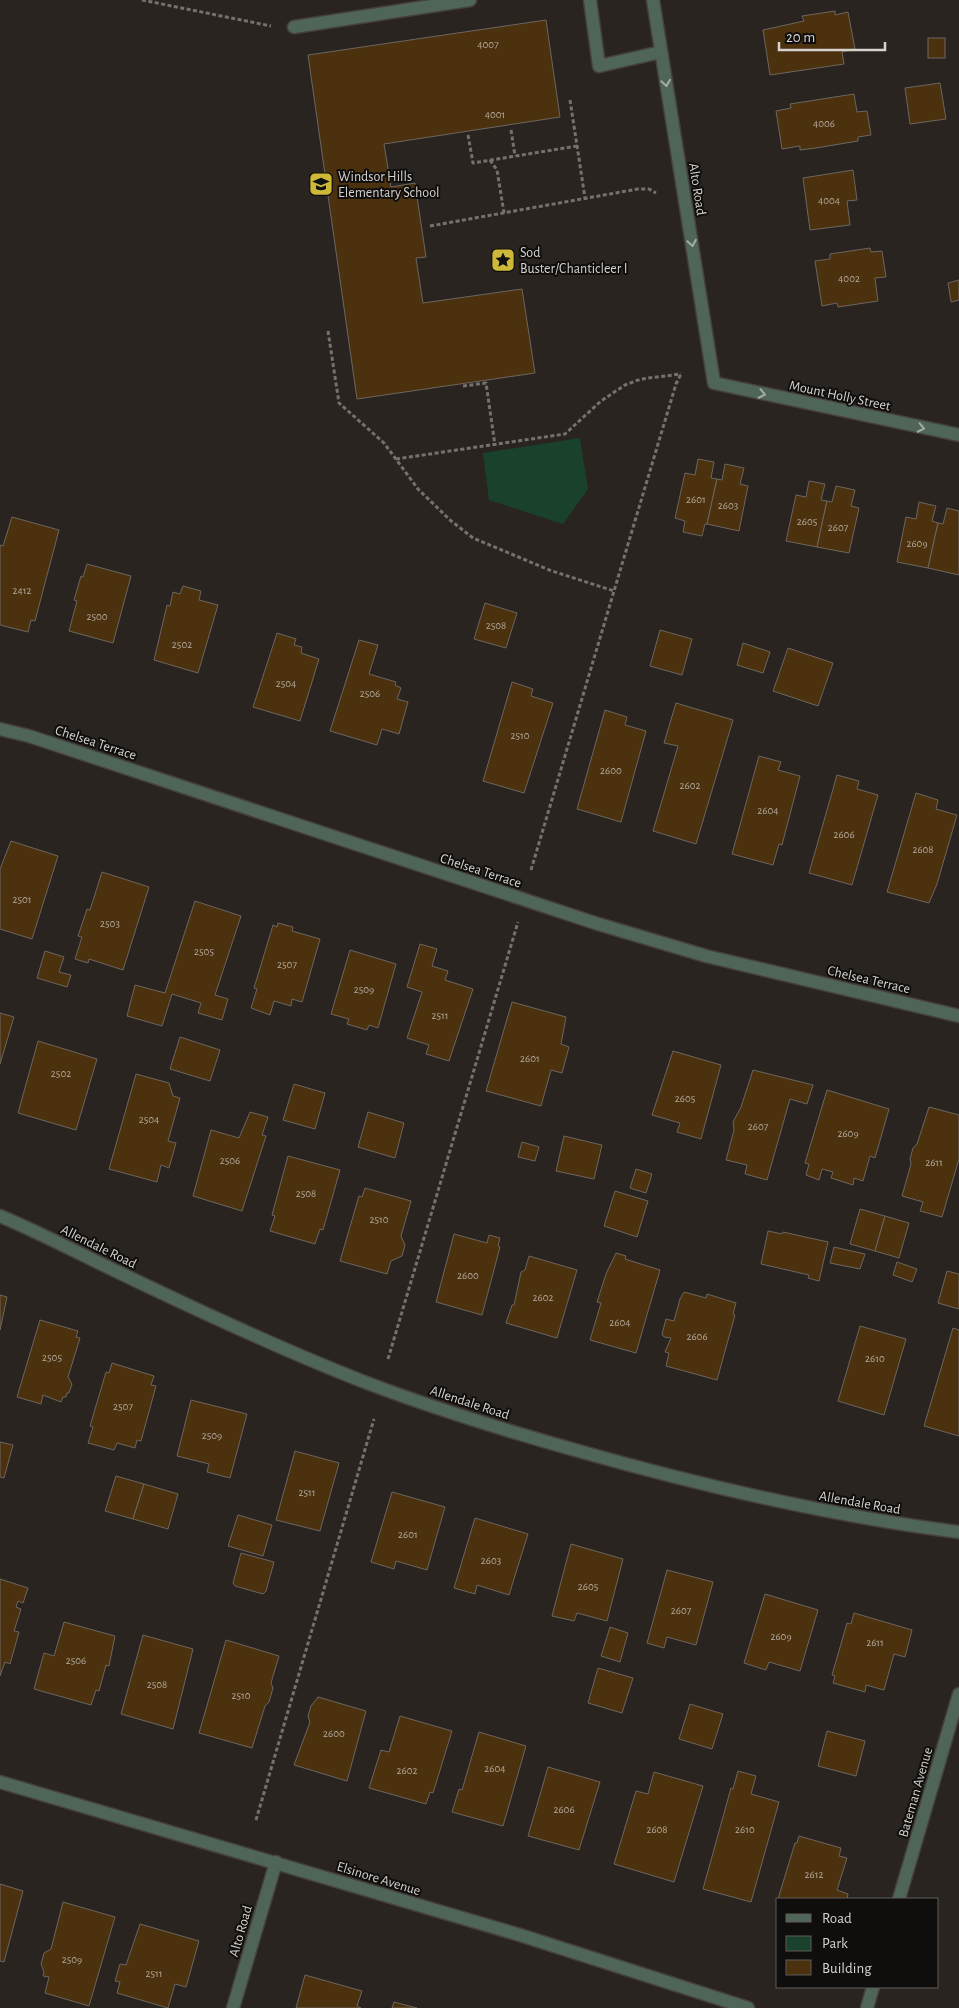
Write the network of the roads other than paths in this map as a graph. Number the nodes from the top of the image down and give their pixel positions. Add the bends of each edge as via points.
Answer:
1 (470, 0) edge
2 (590, 0) edge
3 (653, 0) edge
4 (294, 27) road end
5 (661, 52) junction
6 (714, 383) joint
7 (959, 435) edge
8 (0, 729) edge
9 (959, 1016) edge
10 (0, 1216) edge
11 (959, 1532) edge
12 (959, 1694) edge
13 (0, 1782) edge
14 (276, 1862) junction
15 (899, 1898) edge
16 (873, 1988) edge
17 (234, 2008) edge
18 (748, 2008) edge
19 (867, 2008) edge

1 - 4 street
2 - 5 street via 599,66
3 - 5 street, Alto Road
5 -> 6 street, Alto Road
6 -> 7 street, Mount Holly Street
8 - 9 street, Chelsea Terrace via 595,923 706,956
10 - 11 street, Allendale Road via 281,1347 362,1381 488,1425 637,1468 750,1496 881,1522
12 - 15 street, Bateman Avenue
13 - 14 street, Elsinore Avenue
14 - 17 street, Alto Road
14 - 18 street, Elsinore Avenue
16 - 19 street

